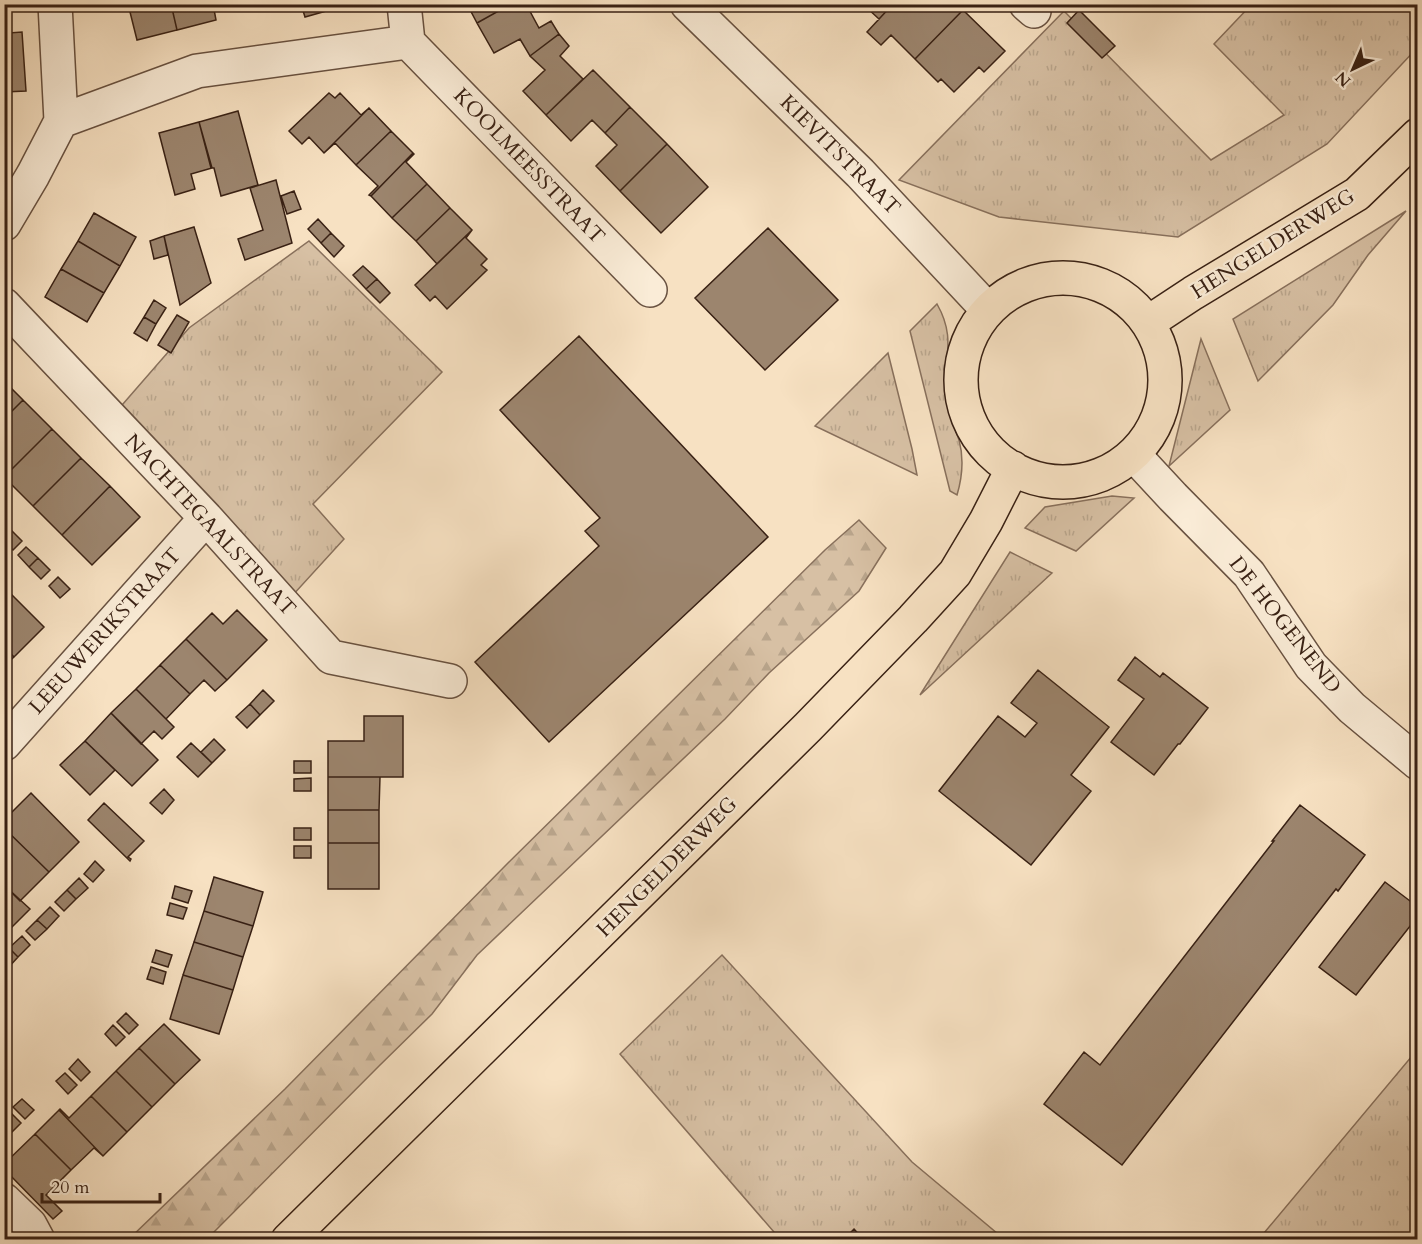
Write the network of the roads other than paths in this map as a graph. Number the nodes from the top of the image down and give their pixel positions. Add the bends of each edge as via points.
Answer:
1 (55, 4) edge
2 (404, 4) edge
3 (687, 4) edge
4 (408, 42) junction
5 (61, 121) junction
6 (1418, 135) edge
7 (4, 224) edge
8 (650, 290) dead end
9 (4, 305) edge
10 (988, 310) junction
11 (1149, 322) junction
12 (1134, 455) junction
13 (1013, 468) junction
14 (206, 518) junction
15 (450, 681) dead end
16 (4, 744) edge
17 (1418, 763) edge
18 (4, 1200) edge
19 (38, 1239) edge
20 (288, 1239) edge

1 - 5 street
2 - 4 street
3 - 10 street, KIEVITSTRAAT via 860,173
4 - 5 street via 197,71
4 - 8 street, KOOLMEESSTRAAT
5 - 7 street
6 - 11 main road, HENGELDERWEG via 1357,194
9 - 14 street, NACHTEGAALSTRAAT
10 - 11 main road via 1012,290 1041,279 1072,277 1101,284 1128,300
10 - 13 main road via 971,335 962,364 962,395 971,424 988,449
11 - 12 main road via 1161,349 1166,377 1163,405 1152,432
12 - 13 main road via 1113,470 1063,482 1037,479
12 - 17 street, DE HOGENEND via 1249,574 1311,666 1352,708
13 - 20 main road, HENGELDERWEG via 955,573 913,619
14 - 15 street, NACHTEGAALSTRAAT via 331,657
14 - 16 street, LEEUWERIKSTRAAT
18 - 19 street via 30,1225

